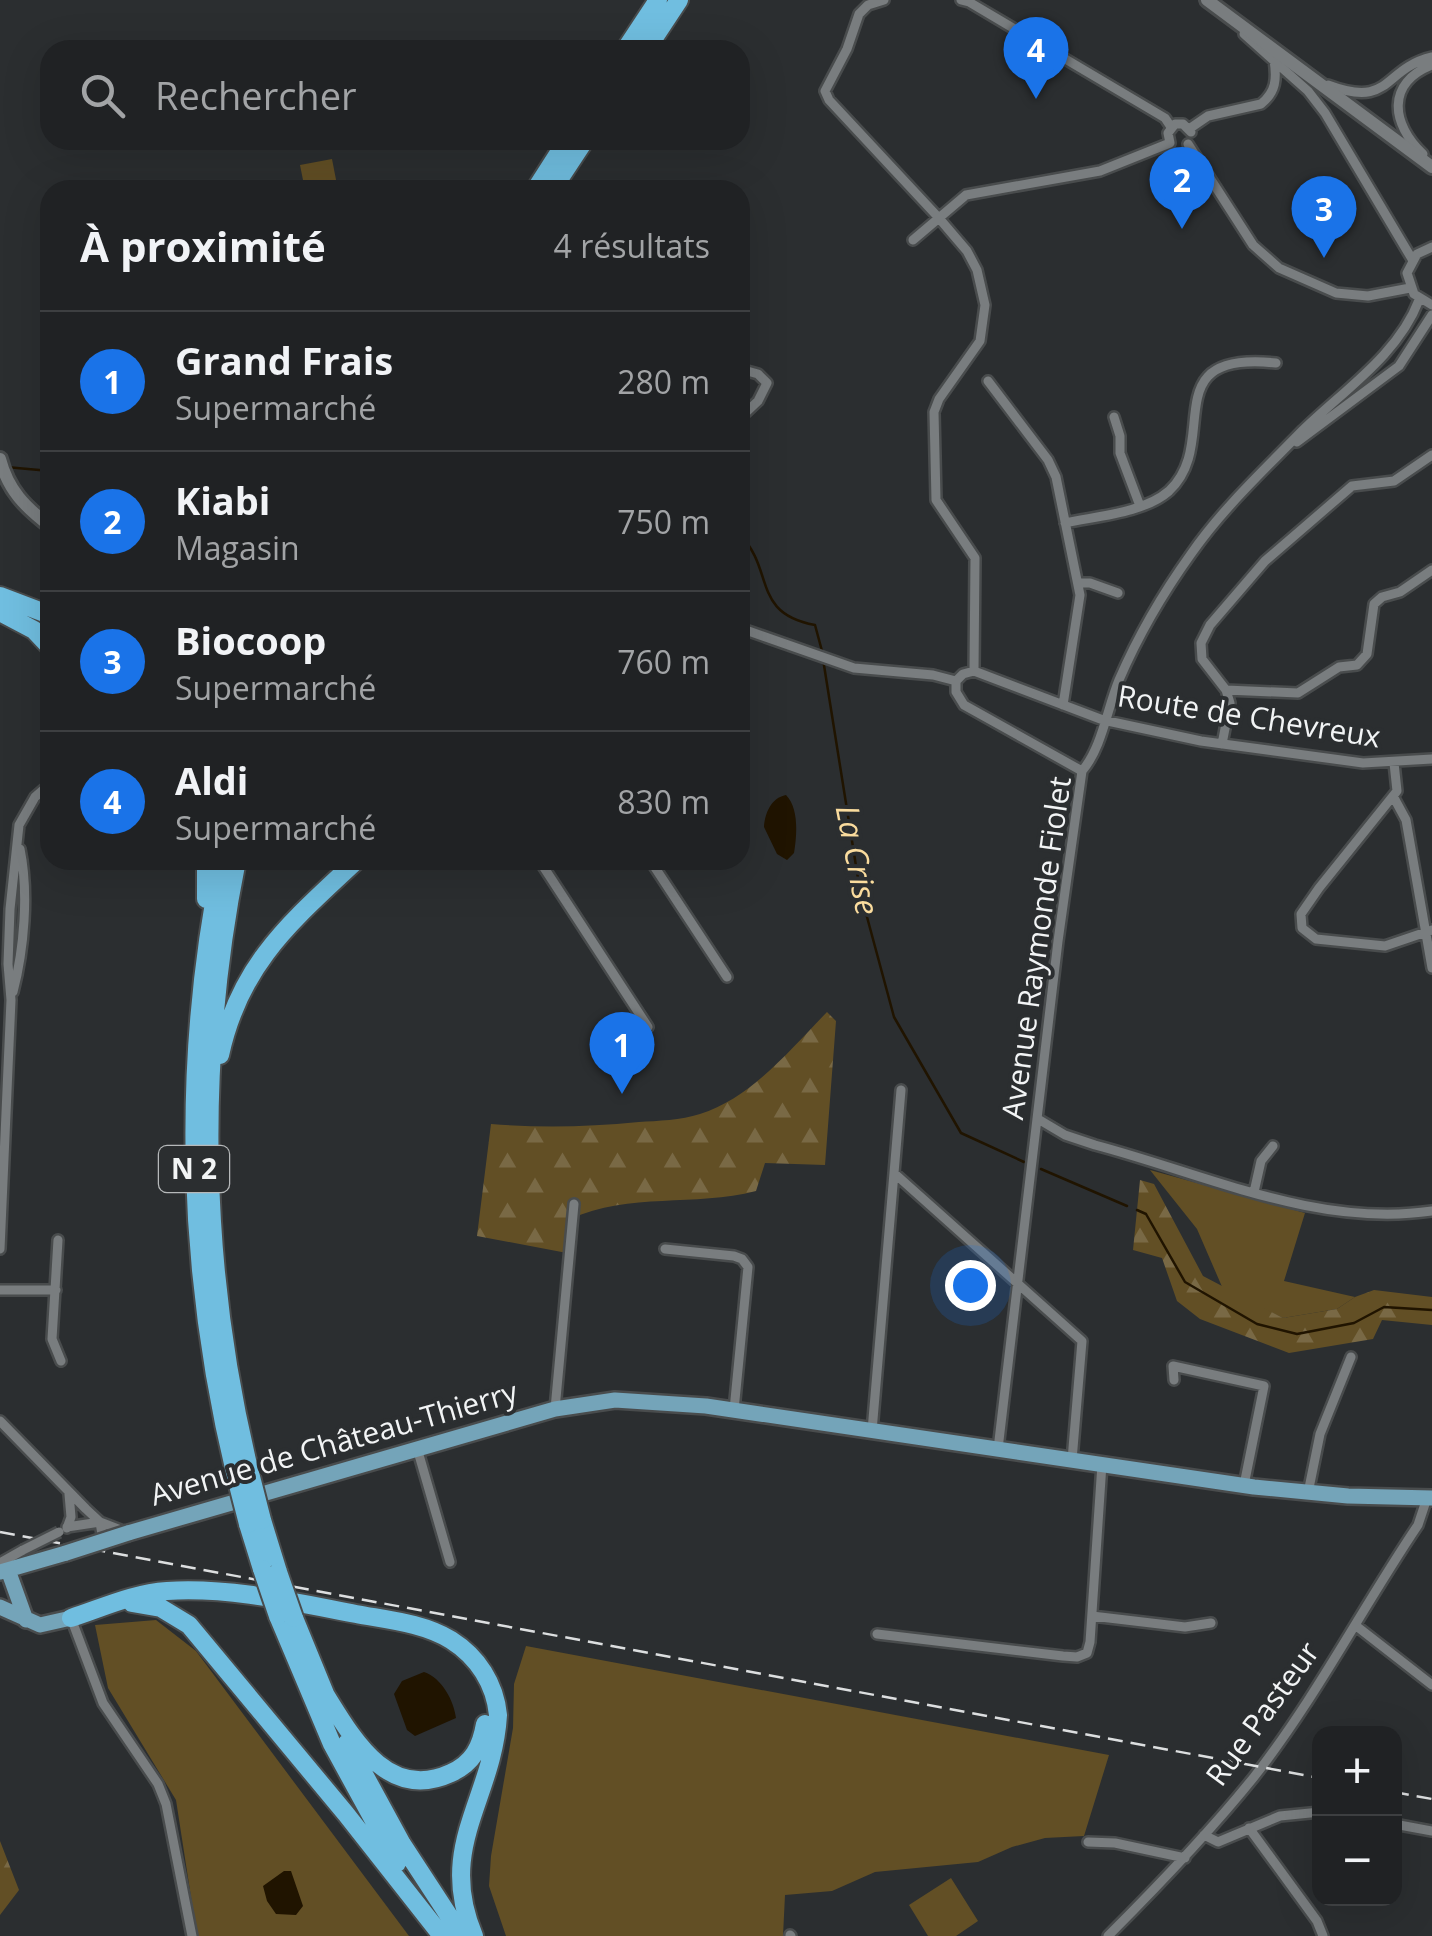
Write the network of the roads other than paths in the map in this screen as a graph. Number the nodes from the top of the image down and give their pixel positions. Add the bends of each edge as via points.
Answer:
1 (658, 0) edge
2 (679, 0) edge
3 (884, 0) edge
4 (961, 0) edge
5 (1205, 0) edge
6 (632, 40) edge
7 (653, 40) edge
8 (1432, 57) edge
9 (1274, 60) junction
10 (1432, 66) edge
11 (1308, 77) junction
12 (1172, 126) junction
13 (1189, 129) junction
14 (1170, 144) junction
15 (1188, 144) junction
16 (561, 150) edge
17 (578, 150) edge
18 (1432, 164) edge
19 (541, 180) edge
20 (559, 180) edge
21 (938, 217) junction
22 (914, 240) dead end
23 (1432, 247) edge
24 (1412, 259) junction
25 (1410, 288) junction
26 (1419, 300) junction
27 (1432, 305) edge
28 (1432, 315) edge
29 (1276, 363) dead end
30 (750, 372) edge
31 (988, 381) dead end
32 (750, 409) edge
33 (1114, 417) dead end
34 (1282, 452) junction
35 (1432, 455) edge
36 (1, 464) edge
37 (1140, 506) junction
38 (40, 518) edge
39 (1066, 523) junction
40 (1432, 570) edge
41 (1079, 584) junction
42 (1118, 593) dead end
43 (0, 596) edge
44 (40, 611) edge
45 (0, 612) edge
46 (750, 632) edge
47 (40, 636) edge
48 (974, 671) junction
49 (956, 682) junction
50 (1226, 690) junction
51 (1063, 705) junction
52 (1102, 720) junction
53 (1222, 744) junction
54 (1432, 758) edge
55 (1394, 763) junction
56 (1082, 771) junction
57 (40, 793) edge
58 (1393, 796) junction
59 (206, 870) edge
60 (220, 870) edge
61 (235, 870) edge
62 (347, 870) edge
63 (546, 870) edge
64 (657, 870) edge
65 (1428, 931) edge
66 (206, 950) junction
67 (1432, 968) edge
68 (727, 978) dead end
69 (648, 1027) dead end
70 (4, 1067) edge
71 (901, 1090) dead end
72 (208, 1112) junction
73 (1038, 1118) junction
74 (1065, 1134) junction
75 (1036, 1137) junction
76 (1273, 1146) dead end
77 (894, 1173) junction
78 (1254, 1192) junction
79 (574, 1204) dead end
80 (1432, 1211) edge
81 (58, 1240) dead end
82 (0, 1249) edge
83 (665, 1250) dead end
84 (1017, 1283) junction
85 (0, 1290) edge
86 (56, 1290) junction
87 (1351, 1356) dead end
88 (60, 1360) dead end
89 (1174, 1380) dead end
90 (554, 1409) junction
91 (734, 1410) junction
92 (0, 1421) edge
93 (872, 1431) junction
94 (417, 1448) junction
95 (998, 1449) junction
96 (1072, 1460) junction
97 (1102, 1464) junction
98 (243, 1475) junction
99 (1244, 1485) junction
100 (68, 1491) junction
101 (1308, 1493) junction
102 (1430, 1498) edge
103 (100, 1522) junction
104 (63, 1530) junction
105 (128, 1533) junction
106 (103, 1541) junction
107 (450, 1562) dead end
108 (3, 1568) edge
109 (1, 1604) edge
110 (123, 1604) junction
111 (1092, 1616) junction
112 (286, 1617) junction
113 (71, 1618) junction
114 (26, 1620) junction
115 (1211, 1624) dead end
116 (1355, 1625) junction
117 (877, 1634) dead end
118 (1432, 1685) edge
119 (325, 1694) junction
120 (1312, 1813) edge
121 (1402, 1825) edge
122 (1250, 1828) junction
123 (1432, 1831) edge
124 (1204, 1835) junction
125 (1088, 1842) dead end
126 (1185, 1858) junction
127 (192, 1936) edge
128 (443, 1936) edge
129 (462, 1936) edge
130 (474, 1936) edge
131 (1108, 1936) edge
132 (1323, 1936) edge

1 - 6 highway
2 - 7 highway
3 - 21 street via 859,14 826,91
4 - 12 street via 1079,64
5 - 9 street
5 - 11 main road
8 - 11 street via 1368,94
9 - 13 street via 1277,78 1261,104 1208,116
9 - 24 street via 1325,113
10 - 18 street via 1410,78 1398,113 1404,132
11 - 18 main road
12 - 13 street
12 - 14 street
13 - 15 street
14 - 15 street
14 - 21 street via 1100,171 966,195
15 - 25 street via 1252,245 1279,268 1336,294
16 - 19 highway
17 - 20 highway
21 - 22 street
21 - 48 street via 968,250 985,305 980,341 934,412 936,500 975,558
23 - 24 street
24 - 25 street
25 - 26 street
26 - 27 street
26 - 34 street, Avenue Raymonde Fiolet via 1374,366
28 - 34 street, Avenue Raymonde Fiolet via 1387,377
29 - 37 street via 1238,361 1212,371 1201,389 1182,472 1164,494
30 - 32 street via 768,383
31 - 39 street via 1048,460
33 - 37 street
34 - 52 street, Avenue Raymonde Fiolet via 1234,498 1191,554 1128,659
35 - 50 street via 1394,482 1352,486 1254,573 1201,643 1202,659
36 - 38 main road
37 - 39 street
39 - 41 street
40 - 50 street via 1374,604 1367,654 1357,665 1339,667 1298,693
41 - 42 street
41 - 51 street
43 - 44 highway
45 - 47 highway
46 - 49 street via 834,662
48 - 49 street
48 - 51 street, Route de Chevreux
49 - 56 street via 964,704
50 - 53 street
51 - 52 street, Route de Chevreux
52 - 53 street, Route de Chevreux
52 - 56 street, Avenue Raymonde Fiolet via 1096,749
53 - 55 street, Route de Chevreux
54 - 55 street, Route de Chevreux
55 - 58 street
56 - 73 street, Avenue Raymonde Fiolet
57 - 70 street via 19,825 20,964
58 - 65 street via 1406,820
58 - 65 street via 1301,914 1302,928 1316,939 1385,946
59 - 66 highway
60 - 66 highway, N 2
61 - 72 highway, N 2
62 - 72 highway via 251,971 229,1021
63 - 69 street
64 - 68 street
65 - 67 street
66 - 98 highway, N 2 via 195,1084 196,1215 212,1364
70 - 82 street
71 - 77 street
72 - 98 highway, N 2 via 217,1286
73 - 74 street
73 - 75 street, Avenue Raymonde Fiolet
74 - 75 street
74 - 78 street
75 - 84 street, Avenue Raymonde Fiolet
76 - 78 street via 1261,1161
77 - 84 street
77 - 93 street
78 - 80 street via 1357,1214
79 - 90 street, Avenue de Château-Thierry
81 - 86 street
83 - 91 street via 734,1256 748,1267
84 - 95 street, Avenue Raymonde Fiolet
84 - 96 street via 1082,1341
85 - 86 street
86 - 88 street via 52,1339
87 - 101 street via 1320,1434
89 - 99 street via 1173,1366 1264,1386
90 - 91 main road, Avenue de Château-Thierry via 640,1400
90 - 94 main road, Avenue de Château-Thierry
91 - 93 main road, Avenue de Château-Thierry
92 - 100 street
93 - 95 main road, Avenue de Château-Thierry
94 - 105 main road, Avenue de Château-Thierry
94 - 107 street
95 - 96 main road, Avenue de Château-Thierry
96 - 97 main road, Avenue de Château-Thierry
97 - 99 main road, Avenue de Château-Thierry
97 - 111 street
98 - 112 highway, N 2, bridge
99 - 101 main road, Avenue de Château-Thierry
100 - 103 street
100 - 104 street via 71,1507
101 - 102 main road, Avenue de Château-Thierry
102 - 116 street, Rue Pasteur
103 - 104 street
103 - 105 street
103 - 106 street
104 - 108 street, bridge
105 - 106 main road, Avenue de Château-Thierry, bridge
106 - 108 main road, Avenue de Château-Thierry, bridge
108 - 114 main road
109 - 114 main road
110 - 113 highway
110 - 119 highway via 222,1596 418,1634 445,1647 478,1682 486,1713 481,1743 452,1773 434,1780 400,1778 369,1758
110 - 128 highway via 170,1612 189,1626
110 - 130 highway via 166,1591 237,1592 420,1626 467,1653 493,1690 498,1715 460,1862 461,1898
111 - 115 street
111 - 117 street via 1090,1649 1077,1657
112 - 119 highway, N 2
112 - 128 highway, N 2 via 316,1709 348,1777
113 - 114 main road via 49,1625
113 - 127 street via 103,1702 166,1804
116 - 118 street
116 - 124 street, Rue Pasteur via 1272,1751
119 - 129 highway, N 2 via 385,1814
120 - 122 street
121 - 123 street
122 - 124 street via 1218,1842
122 - 132 street
124 - 126 street, Rue Pasteur
125 - 126 street
126 - 131 street, Rue Pasteur

